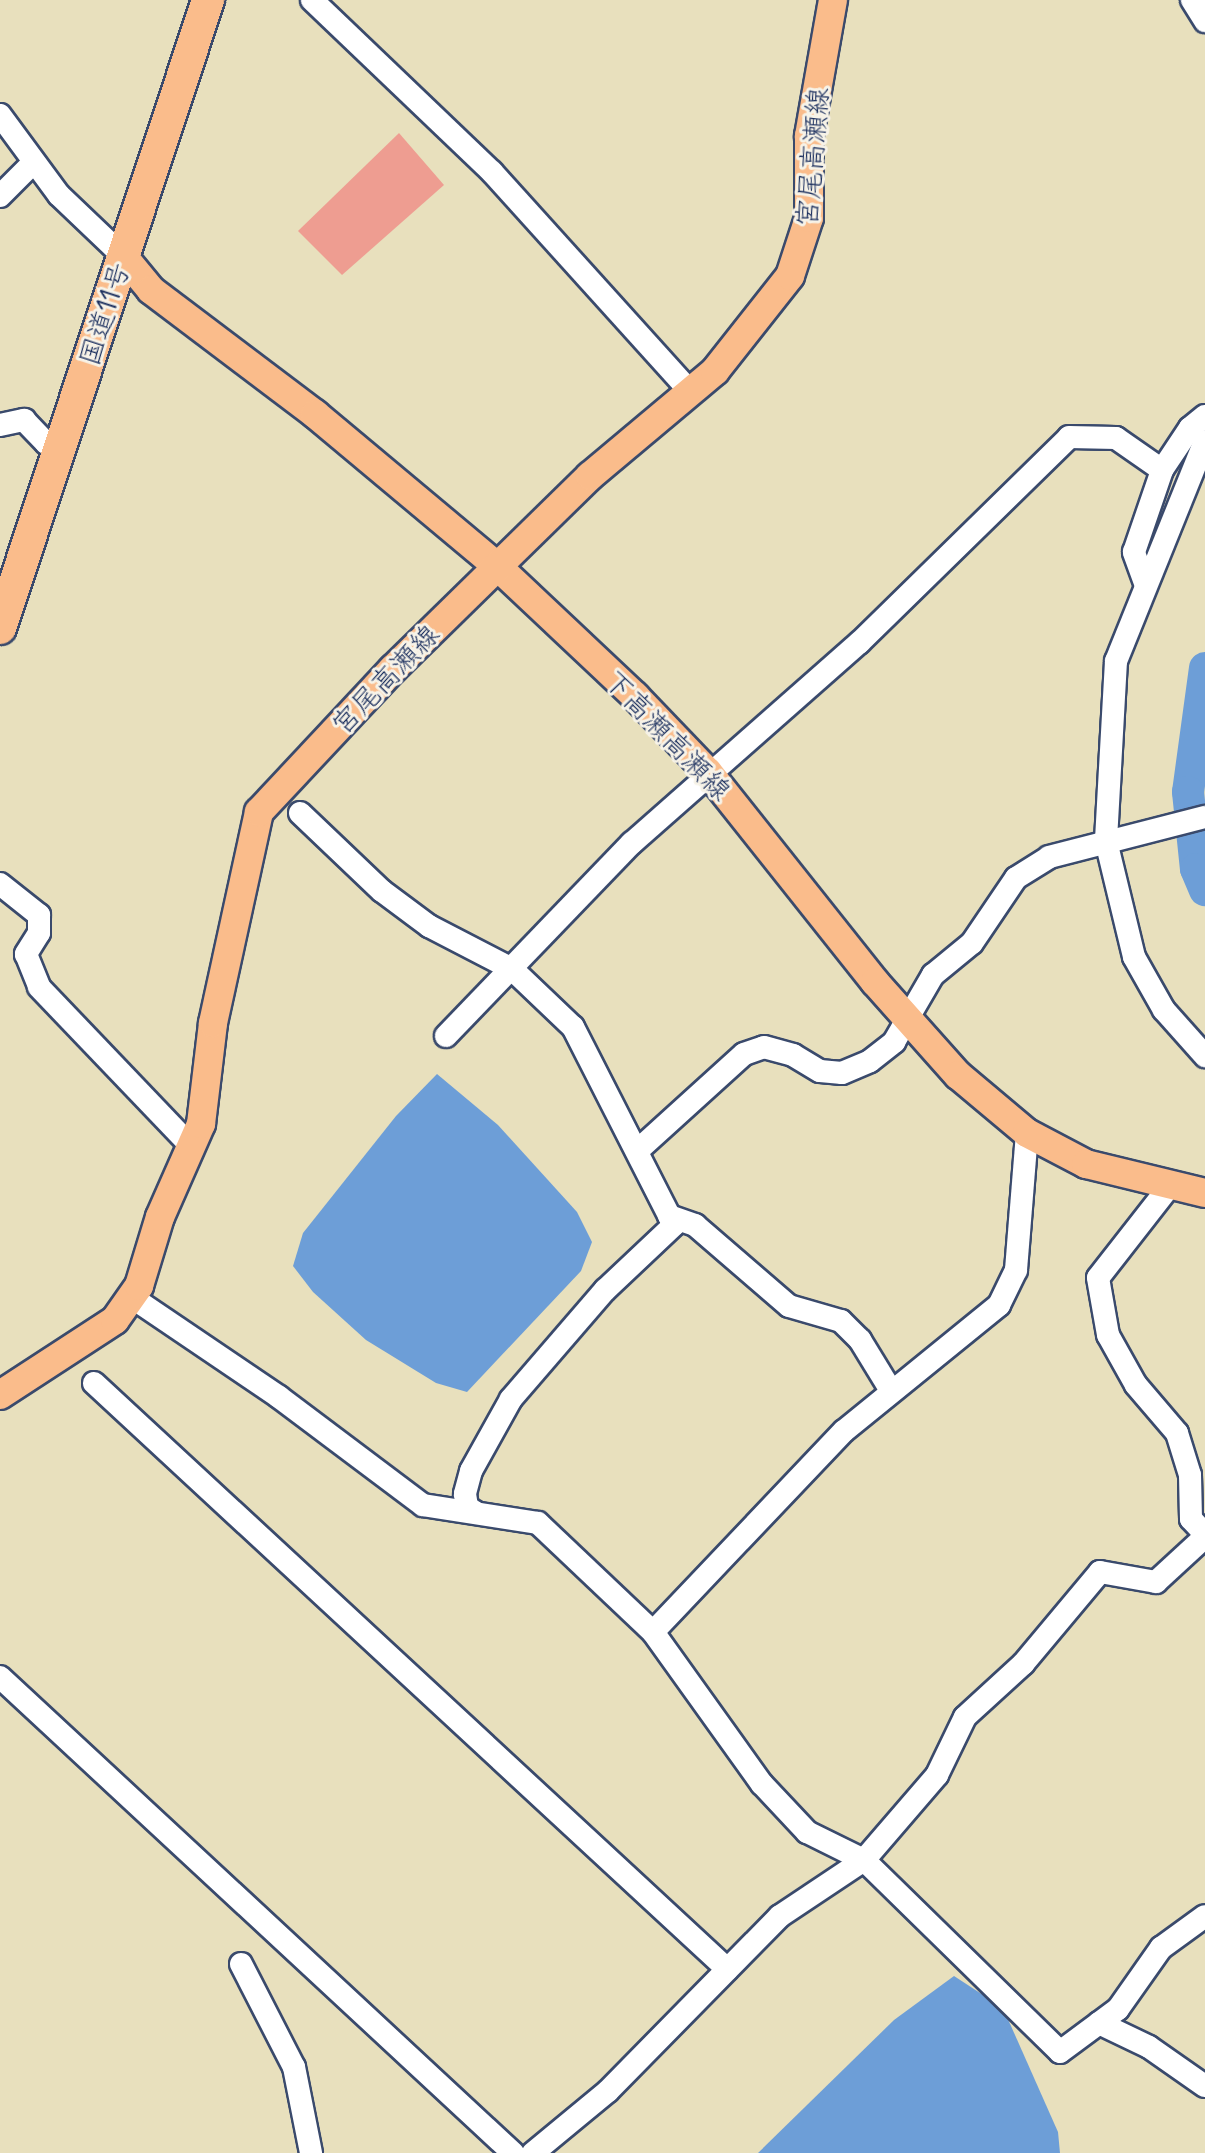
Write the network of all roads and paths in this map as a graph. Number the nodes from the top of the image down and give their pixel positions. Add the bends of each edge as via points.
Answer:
1 (208, 0) edge
2 (312, 0) edge
3 (833, 0) edge
4 (1192, 0) edge
5 (1205, 21) edge
6 (0, 115) edge
7 (34, 162) junction
8 (0, 196) edge
9 (123, 256) junction
10 (691, 392) junction
11 (1205, 416) edge
12 (0, 425) edge
13 (1205, 441) edge
14 (60, 448) junction
15 (1162, 470) junction
16 (497, 566) junction
17 (1145, 583) junction
18 (0, 628) edge
19 (708, 772) junction
20 (300, 813) dead end
21 (1205, 817) edge
22 (1106, 841) junction
23 (0, 884) edge
24 (512, 969) junction
25 (908, 1019) junction
26 (446, 1036) dead end
27 (1205, 1056) edge
28 (1027, 1133) junction
29 (192, 1147) junction
30 (637, 1151) junction
31 (1169, 1187) junction
32 (1205, 1193) edge
33 (669, 1216) junction
34 (133, 1298) junction
35 (94, 1383) dead end
36 (890, 1389) junction
37 (2, 1391) edge
38 (475, 1512) junction
39 (1205, 1536) edge
40 (653, 1632) junction
41 (0, 1677) edge
42 (864, 1860) junction
43 (1205, 1916) edge
44 (241, 1964) dead end
45 (727, 1969) junction
46 (1099, 2023) junction
47 (1205, 2086) edge
48 (311, 2153) edge
49 (513, 2153) edge
50 (533, 2153) edge

1 - 9 highway, 国道11号
2 - 10 street via 492,172
3 - 10 main road, 宮尾高瀬線 via 809,136 809,218 799,255 772,304 738,347
4 - 5 street
6 - 7 street
7 - 8 street
7 - 9 street via 59,195
9 - 14 highway, 国道11号
9 - 16 main road, 下高瀬高瀬線 via 151,290 315,414
10 - 16 main road, 宮尾高瀬線 via 590,476
11 - 15 street via 1190,428
12 - 14 street via 24,420 46,443
13 - 17 street
14 - 18 highway, 国道11号
15 - 17 street via 1134,552
15 - 19 street via 1116,438 1069,437 859,643
16 - 19 main road, 下高瀬高瀬線
16 - 29 main road, 宮尾高瀬線 via 259,812
17 - 22 street via 1116,661
19 - 24 street
19 - 25 main road, 下高瀬高瀬線
20 - 24 street via 382,891 429,926
21 - 22 street
22 - 25 street via 1049,857 1016,878 972,943 933,975
22 - 27 street via 1134,957 1164,1010
23 - 29 street via 39,915 39,933 26,954 39,987
24 - 26 street
24 - 30 street via 573,1027
25 - 28 main road, 下高瀬高瀬線 via 958,1075
25 - 30 street via 894,1042 870,1061 842,1073 820,1071 793,1055 764,1047 744,1054
28 - 31 main road, 下高瀬高瀬線 via 1086,1164
28 - 36 street via 1016,1270 999,1305
29 - 34 main road, 宮尾高瀬線 via 160,1217
30 - 33 street
31 - 32 main road, 下高瀬高瀬線
31 - 39 street via 1098,1278 1108,1335 1136,1385 1177,1433 1190,1475 1191,1519
33 - 36 street via 695,1225 766,1292 789,1306 841,1321 860,1340
33 - 38 street via 674,1225 605,1290 492,1426 465,1494 467,1507
34 - 37 main road, 宮尾高瀬線 via 115,1320
34 - 38 street via 279,1397 423,1505
35 - 45 street
36 - 40 street
38 - 40 street via 538,1523
39 - 42 street via 1156,1582 1100,1572 1023,1664 965,1717 937,1775 881,1833
40 - 42 street via 762,1784 807,1832
41 - 49 street
42 - 45 street via 780,1916
42 - 46 street via 1060,2052
43 - 46 street via 1161,1948 1118,2009
44 - 48 street via 294,2067
45 - 50 street via 608,2091
46 - 47 street via 1149,2047

